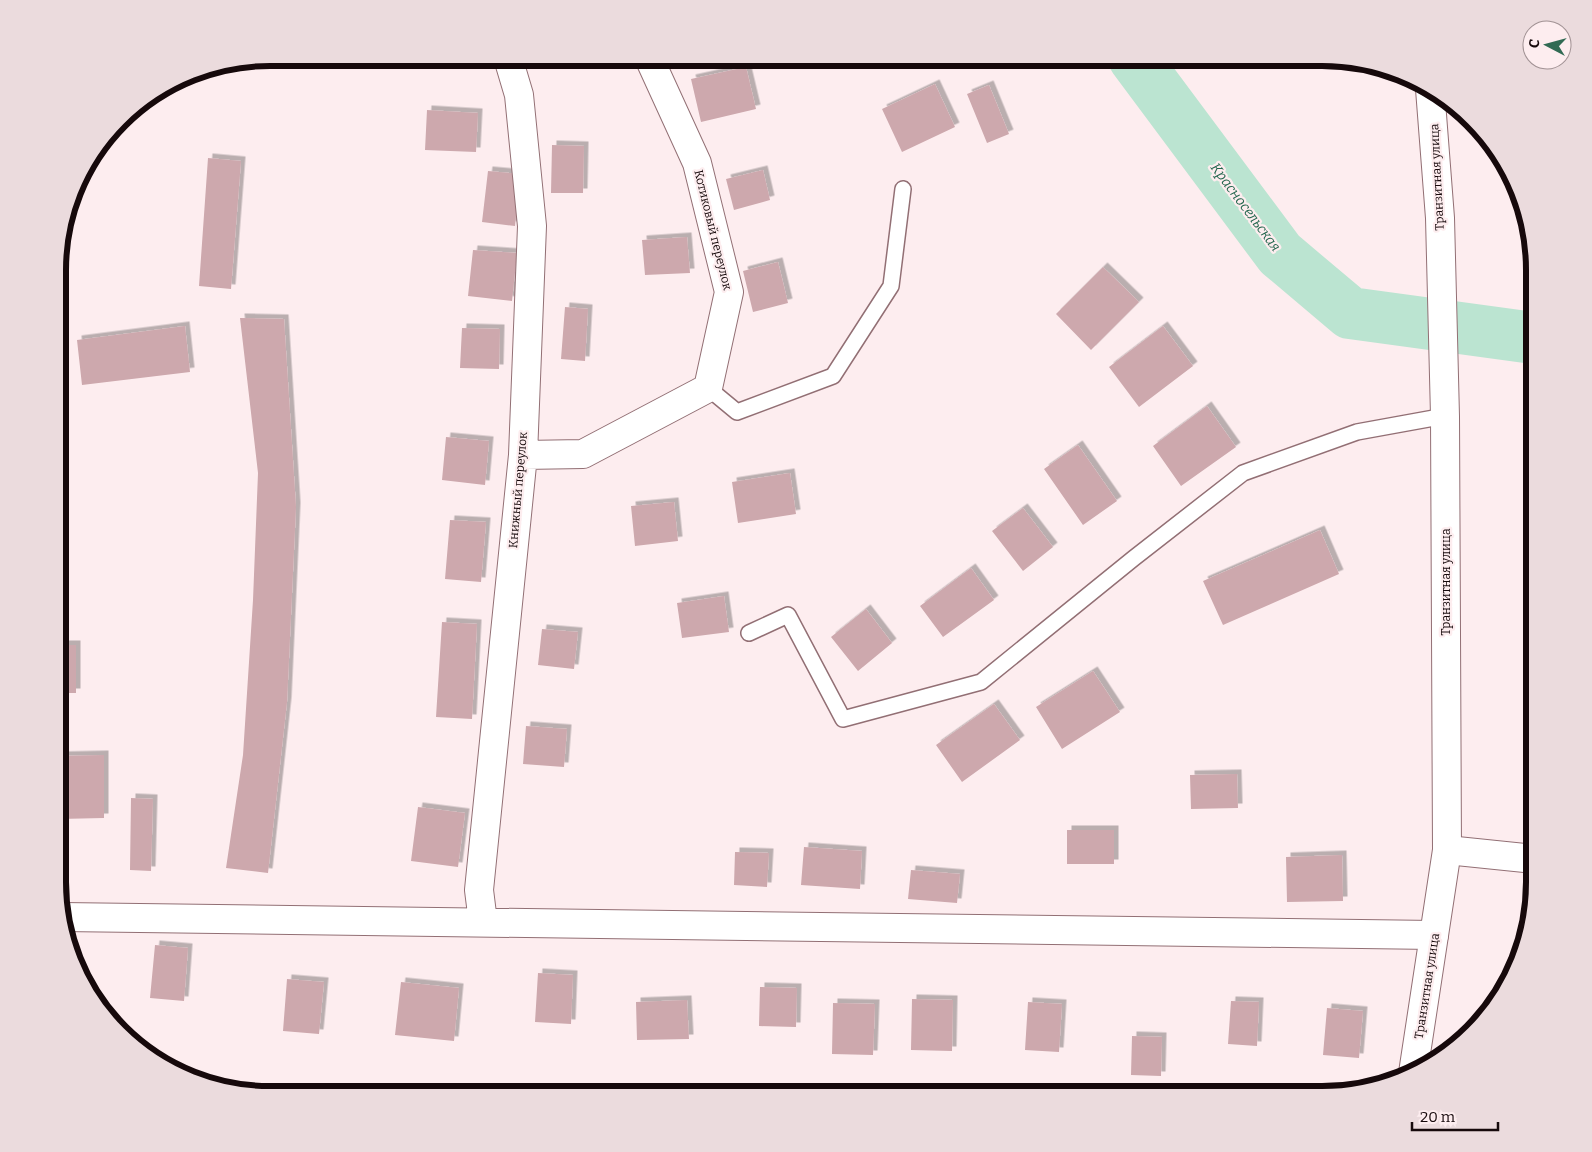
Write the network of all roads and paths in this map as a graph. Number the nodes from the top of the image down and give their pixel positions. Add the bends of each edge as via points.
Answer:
1 (510, 66) edge
2 (653, 66) edge
3 (1431, 98) edge
4 (903, 189) dead end
5 (708, 388) junction
6 (1445, 405) junction
7 (523, 455) junction
8 (749, 633) dead end
9 (1447, 850) junction
10 (1526, 858) edge
11 (69, 916) edge
12 (483, 922) junction
13 (1434, 935) junction
14 (1414, 1064) edge

1 - 7 street, Книжный переулок via 518,95 532,226
2 - 5 street, Котиковый переулок via 697,163 729,292
3 - 6 street, Транзитная улица via 1440,218
4 - 5 lane via 891,286 832,376 737,412
5 - 7 street via 583,454
6 - 8 lane via 1357,432 1243,474 981,682 843,719 788,614
6 - 9 street, Транзитная улица
7 - 12 street, Книжный переулок via 479,890
9 - 10 street
9 - 13 street, Транзитная улица
11 - 12 street
12 - 13 street
13 - 14 street, Транзитная улица

